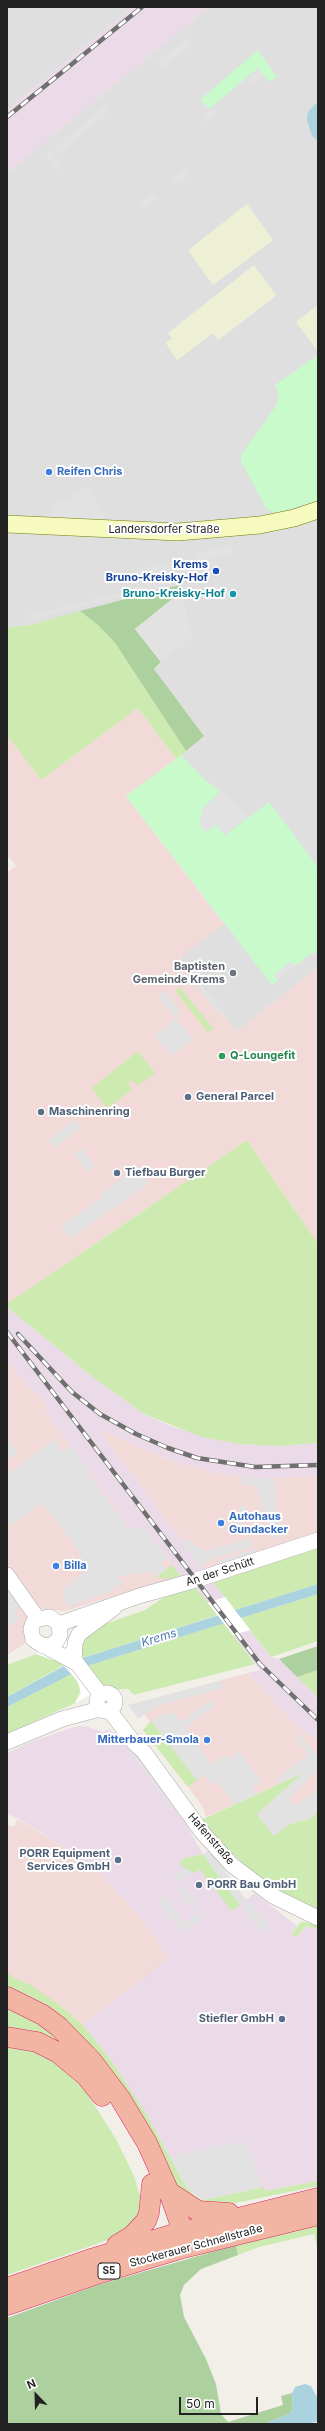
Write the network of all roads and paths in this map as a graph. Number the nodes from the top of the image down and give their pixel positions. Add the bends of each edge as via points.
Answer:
1 (318, 510) edge
2 (7, 524) edge
3 (318, 1540) edge
4 (7, 1575) edge
5 (122, 1602) junction
6 (38, 1619) junction
7 (65, 1635) junction
8 (46, 1647) junction
9 (74, 1662) junction
10 (103, 1701) junction
11 (7, 1742) edge
12 (318, 1918) edge
13 (7, 1997) edge
14 (7, 2037) edge
15 (160, 2188) junction
16 (318, 2198) edge
17 (249, 2214) junction
18 (318, 2215) edge
19 (179, 2238) junction
20 (94, 2258) junction
21 (7, 2288) edge
22 (7, 2306) edge

1 - 2 main road, Landersdorfer Straße via 260,525 178,532
3 - 5 street, An der Schütt
4 - 6 street
5 - 7 street, An der Schütt
5 - 7 street, An der Schütt via 83,1630
6 - 7 street via 50,1616
6 - 8 street, Hafenstraße via 33,1623 32,1634 36,1642
7 - 8 street
7 - 9 street, Hafenstraße
8 - 9 street, Hafenstraße
9 - 10 street, Hafenstraße
10 - 11 street via 70,1709 62,1719
10 - 12 street, Hafenstraße via 202,1832 232,1865 273,1896
13 - 15 highway via 43,2015 59,2027 92,2061 134,2120
14 - 15 highway via 23,2038 47,2046 86,2076 127,2134
15 - 17 highway via 198,2210
15 - 19 highway
15 - 20 highway via 142,2228
16 - 17 highway, Stockerauer Schnellstraße / S5
17 - 19 highway, Stockerauer Schnellstraße / S5
18 - 19 highway, Stockerauer Schnellstraße / S5
19 - 20 highway, Stockerauer Schnellstraße / S5
19 - 22 highway, Stockerauer Schnellstraße / S5 via 94,2275
20 - 21 highway, Stockerauer Schnellstraße / S5

